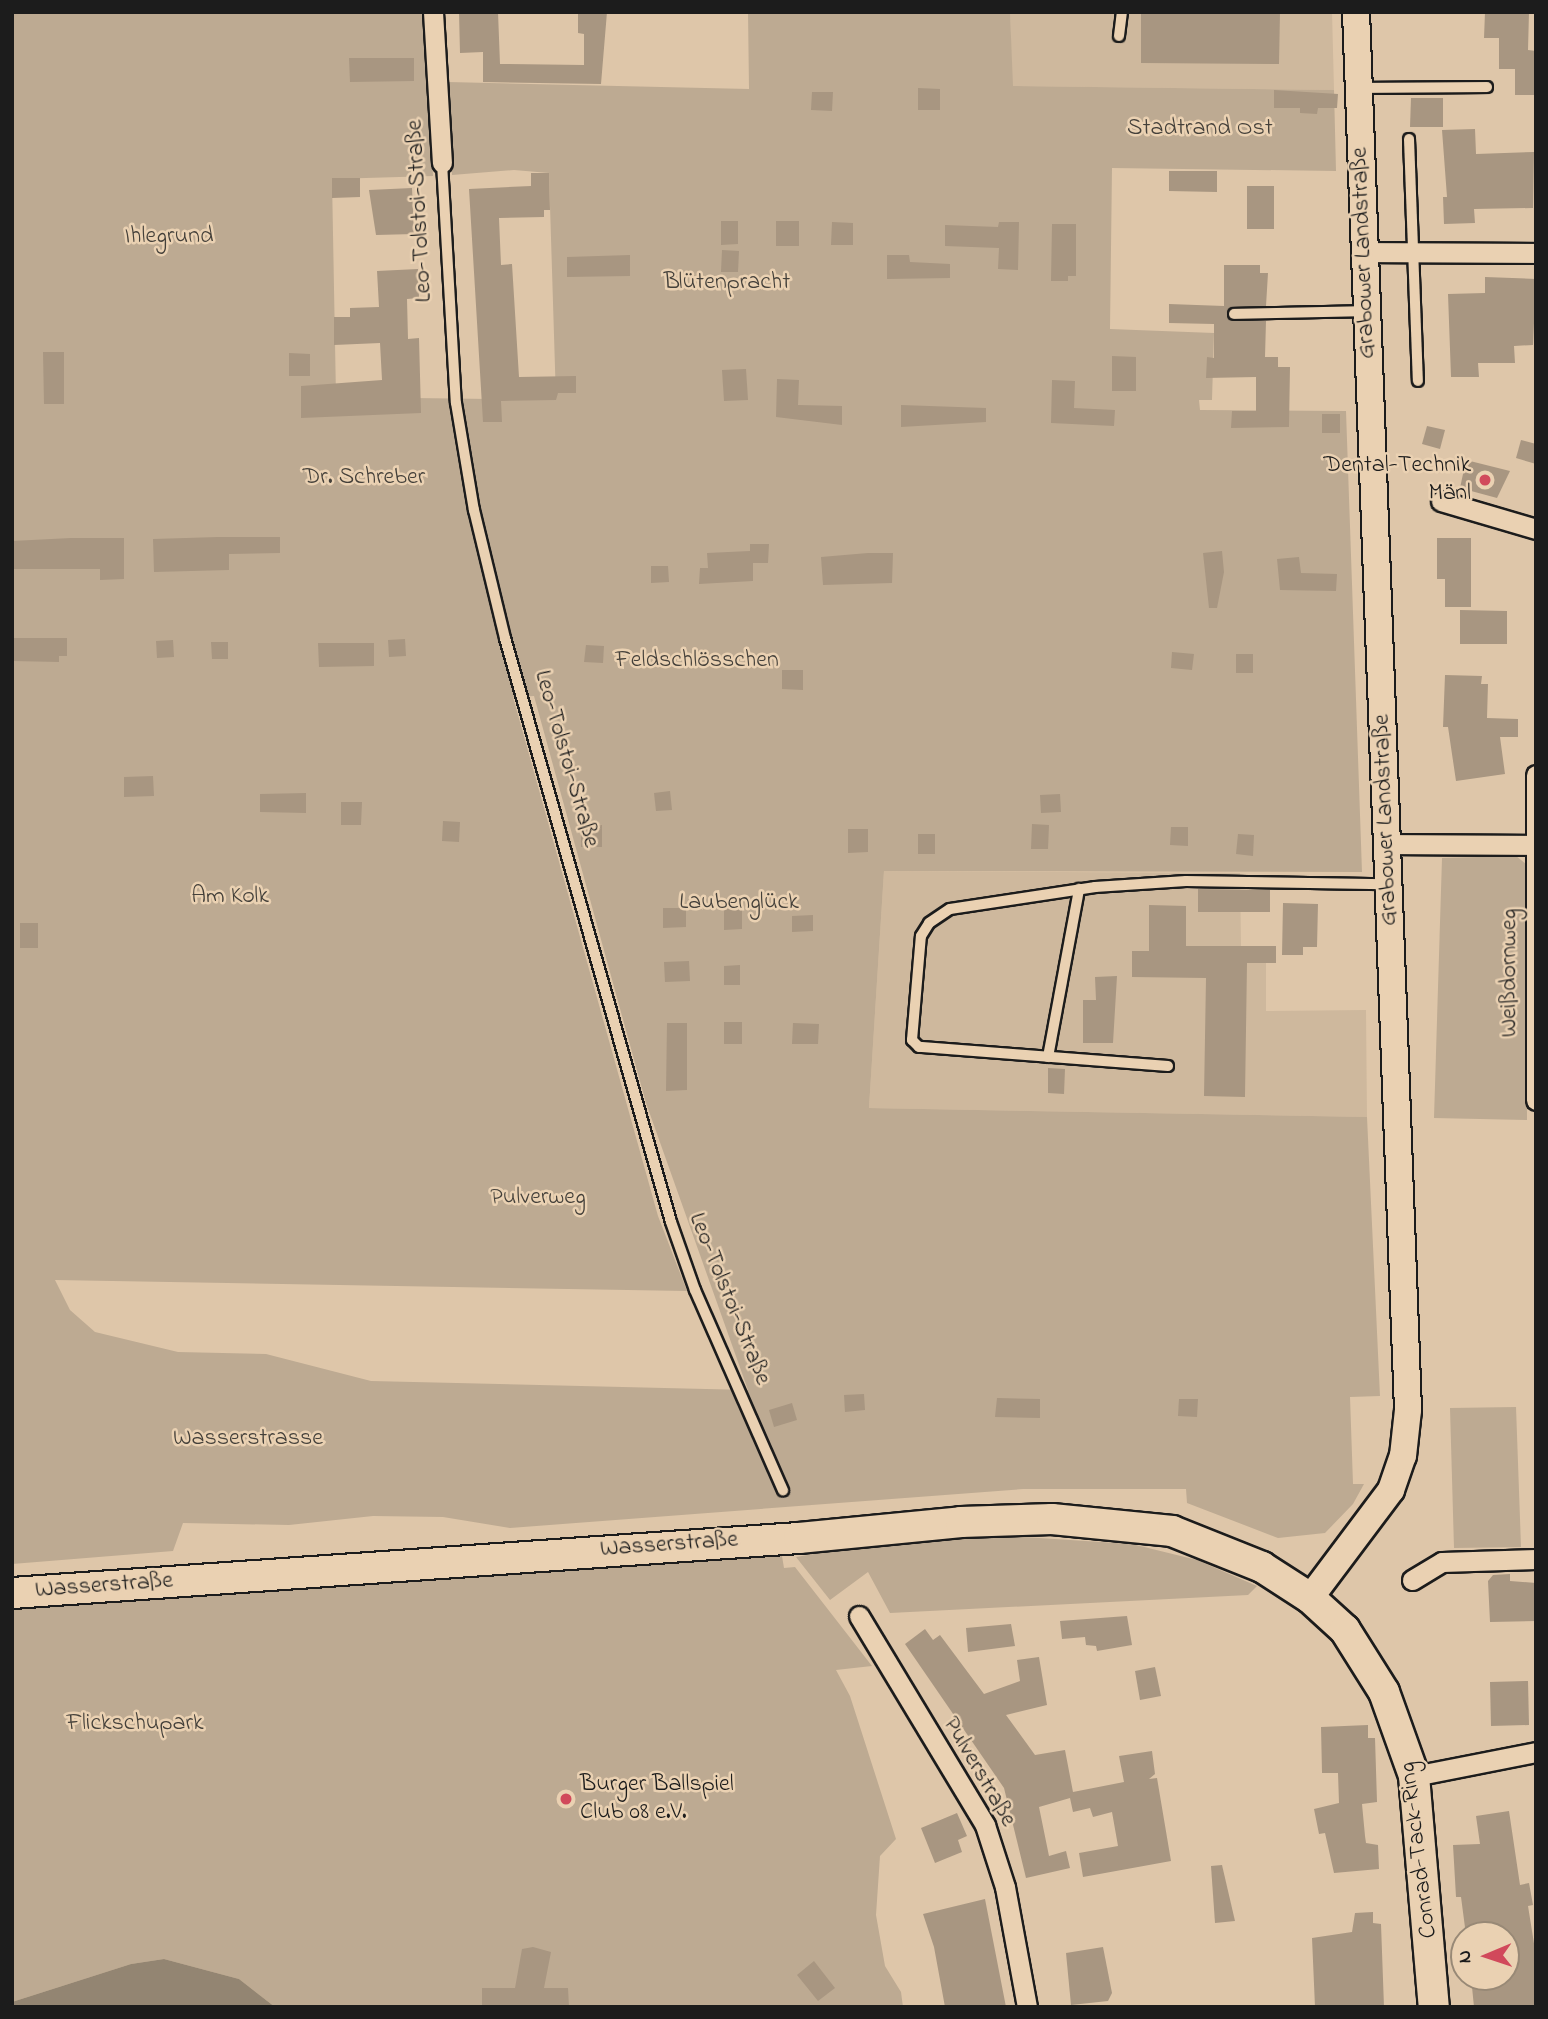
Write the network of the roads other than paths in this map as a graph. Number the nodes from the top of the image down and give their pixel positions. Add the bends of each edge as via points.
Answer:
1 (433, 12) edge
2 (1122, 12) edge
3 (1356, 12) edge
4 (1119, 36) dead end
5 (1487, 87) dead end
6 (1359, 88) junction
7 (1409, 139) dead end
8 (442, 163) joint
9 (1364, 252) junction
10 (1413, 252) junction
11 (1536, 253) edge
12 (1366, 311) junction
13 (1234, 314) dead end
14 (1418, 381) dead end
15 (1441, 501) dead end
16 (1536, 529) edge
17 (1536, 775) edge
18 (1390, 844) junction
19 (1536, 845) edge
20 (1390, 884) junction
21 (1079, 889) junction
22 (1048, 1057) junction
23 (1168, 1066) dead end
24 (1535, 1100) edge
25 (783, 1490) dead end
26 (1536, 1559) edge
27 (1412, 1580) dead end
28 (12, 1592) edge
29 (1310, 1598) junction
30 (859, 1616) dead end
31 (1536, 1752) edge
32 (1414, 1776) junction
33 (1027, 2007) edge
34 (1434, 2007) edge

1 - 8 street, Leo-Tolstoi-Straße
2 - 4 lane
3 - 6 main road, Grabower Landstraße
5 - 6 lane
6 - 9 main road, Grabower Landstraße
7 - 10 lane
8 - 25 lane, Leo-Tolstoi-Straße via 456,403 474,510 505,638 671,1222 695,1290
9 - 10 street
9 - 12 main road, Grabower Landstraße
10 - 11 street
10 - 14 lane
12 - 13 lane
12 - 18 main road, Grabower Landstraße
15 - 16 street
17 - 19 street, Weißdornweg
18 - 19 street
18 - 20 main road, Grabower Landstraße
19 - 24 street, Weißdornweg
20 - 21 lane via 1185,881
20 - 29 main road, Grabower Landstraße via 1407,1433 1397,1474 1382,1506
21 - 22 lane
21 - 22 lane via 950,909 929,923 921,936 912,1040 919,1047
22 - 23 lane
26 - 27 street via 1442,1562
28 - 29 main road, Wasserstraße via 1052,1519 1172,1531 1262,1567
29 - 32 main road, Conrad-Tack-Ring via 1345,1630 1384,1692
30 - 33 street, Pulverstraße via 985,1825 1005,1887
31 - 32 street
32 - 34 main road, Conrad-Tack-Ring

